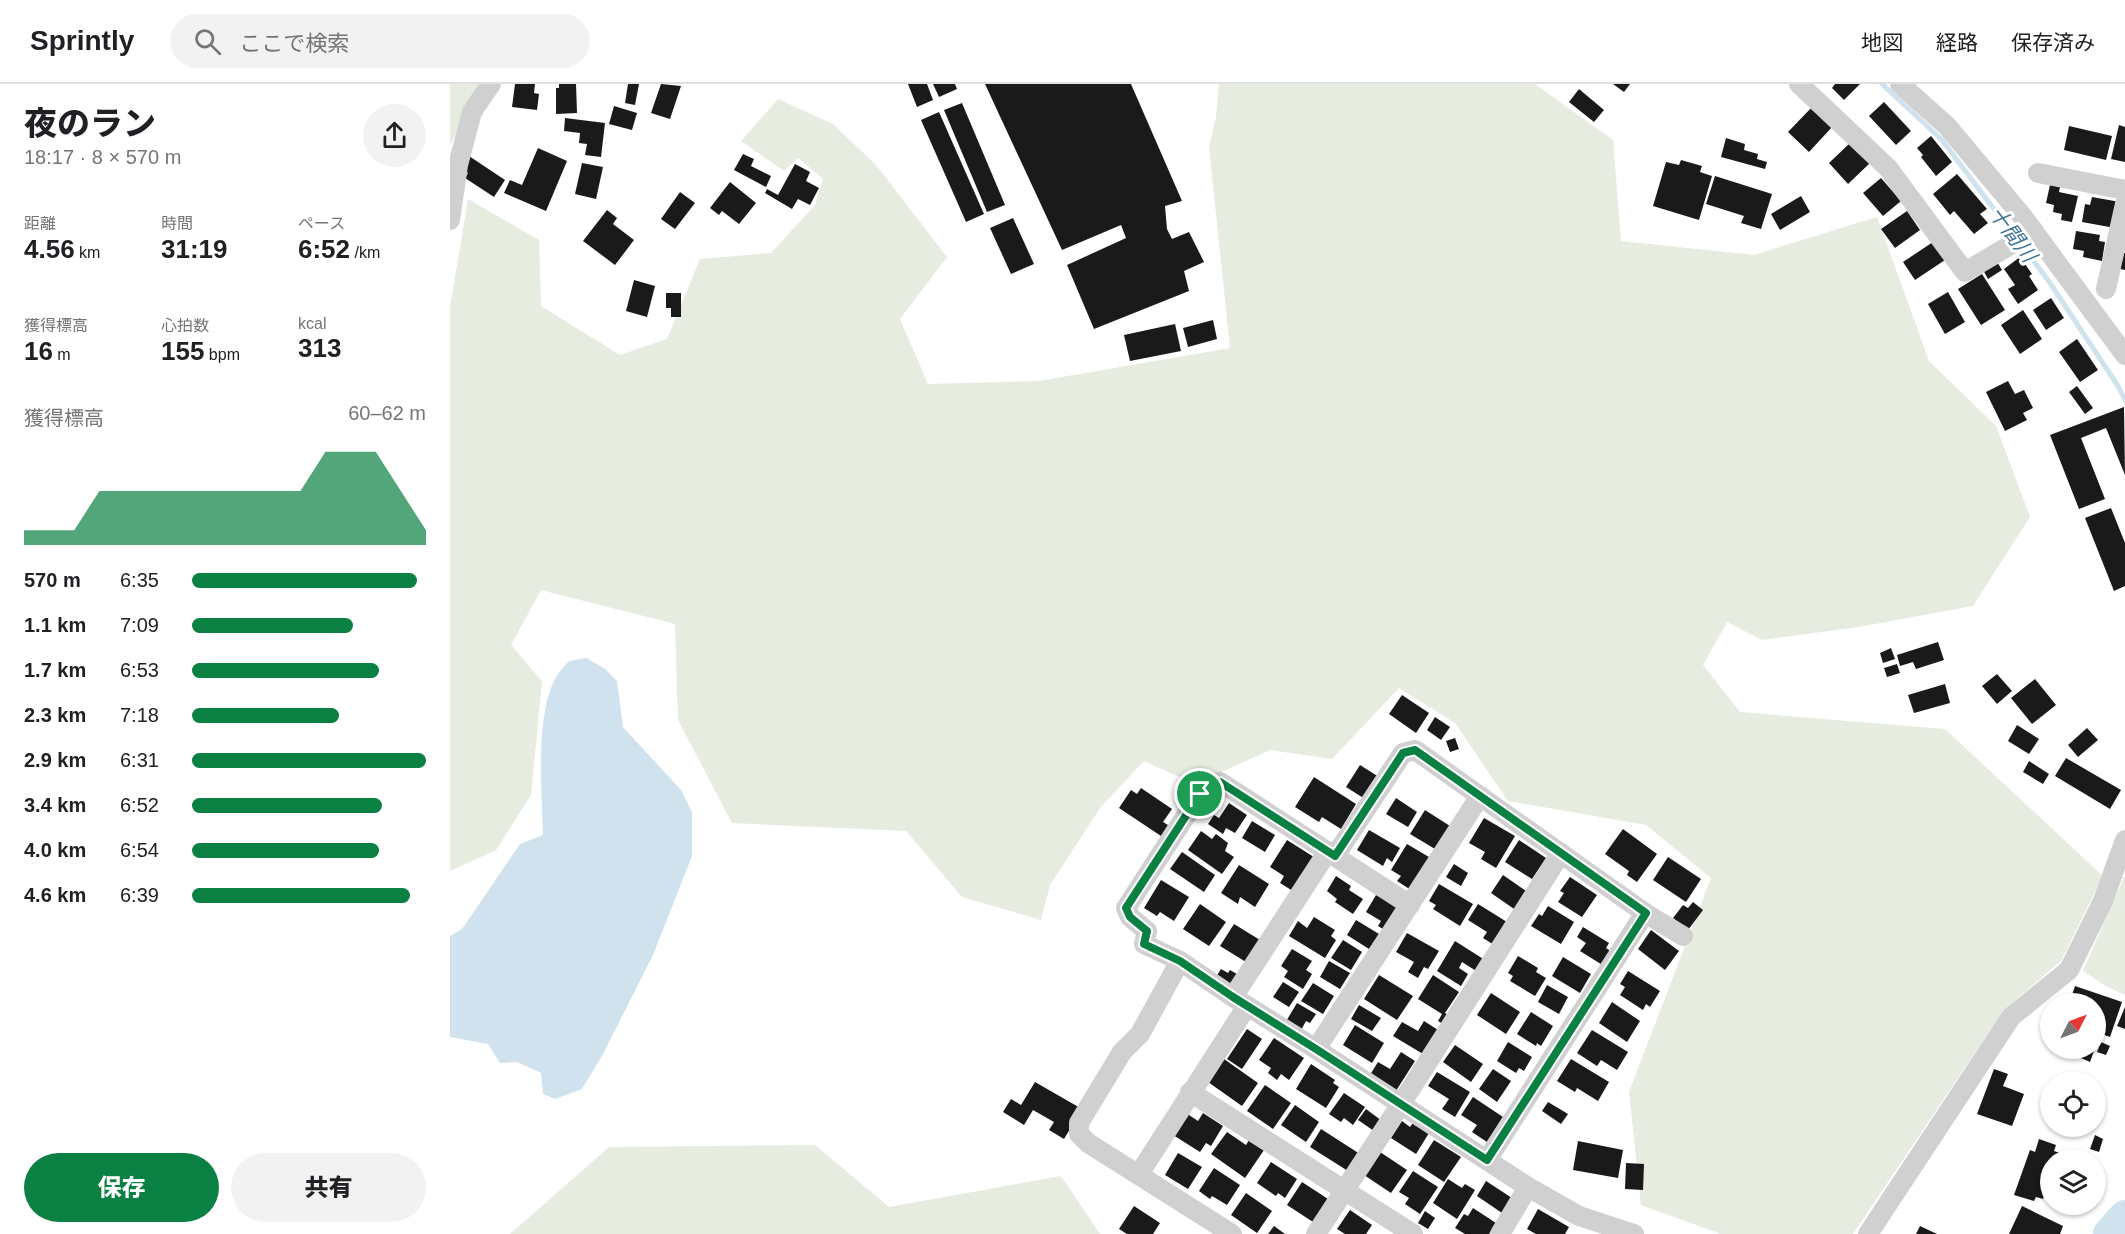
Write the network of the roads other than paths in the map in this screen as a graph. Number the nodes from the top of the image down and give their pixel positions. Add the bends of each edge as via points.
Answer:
1 (491, 84) edge
2 (1799, 84) edge
3 (1900, 84) edge
4 (2038, 173) dead end
5 (2125, 190) edge
6 (2125, 204) edge
7 (450, 220) edge
8 (2034, 231) junction
9 (2106, 289) dead end
10 (2125, 355) edge
11 (1480, 796) junction
12 (2125, 840) edge
13 (1561, 853) junction
14 (1331, 854) junction
15 (1410, 905) junction
16 (1646, 913) junction
17 (1683, 936) dead end
18 (1180, 961) junction
19 (1240, 1002) junction
20 (1316, 1049) junction
21 (1190, 1092) junction
22 (1401, 1104) junction
23 (1487, 1160) junction
24 (1139, 1174) junction
25 (1528, 1187) junction
26 (1345, 1191) junction
27 (1232, 1234) edge
28 (1317, 1234) edge
29 (1413, 1234) edge
30 (1500, 1234) edge
31 (1634, 1234) edge
32 (1868, 1234) edge

1 - 7 street via 472,111 458,165
2 - 8 street via 1888,168 1965,272
3 - 8 street via 1947,126
4 - 5 street
6 - 9 street
8 - 10 street
11 - 13 street
11 - 14 street via 1415,750 1403,753
11 - 15 street
12 - 32 street via 2103,901 2069,970 2011,1017
13 - 16 street
13 - 22 street
14 - 15 street
14 - 18 street via 1220,782 1200,794 1126,908 1130,917 1147,931 1144,944
14 - 19 street
15 - 20 street
16 - 17 street
16 - 23 street
18 - 19 street
18 - 24 street via 1140,1034 1122,1052 1079,1124 1079,1134 1088,1143
19 - 20 street
19 - 21 street
20 - 22 street
21 - 24 street
21 - 26 street
22 - 23 street
22 - 26 street
23 - 25 street
24 - 27 street
25 - 30 street
25 - 31 street via 1579,1216
26 - 28 street
26 - 29 street

